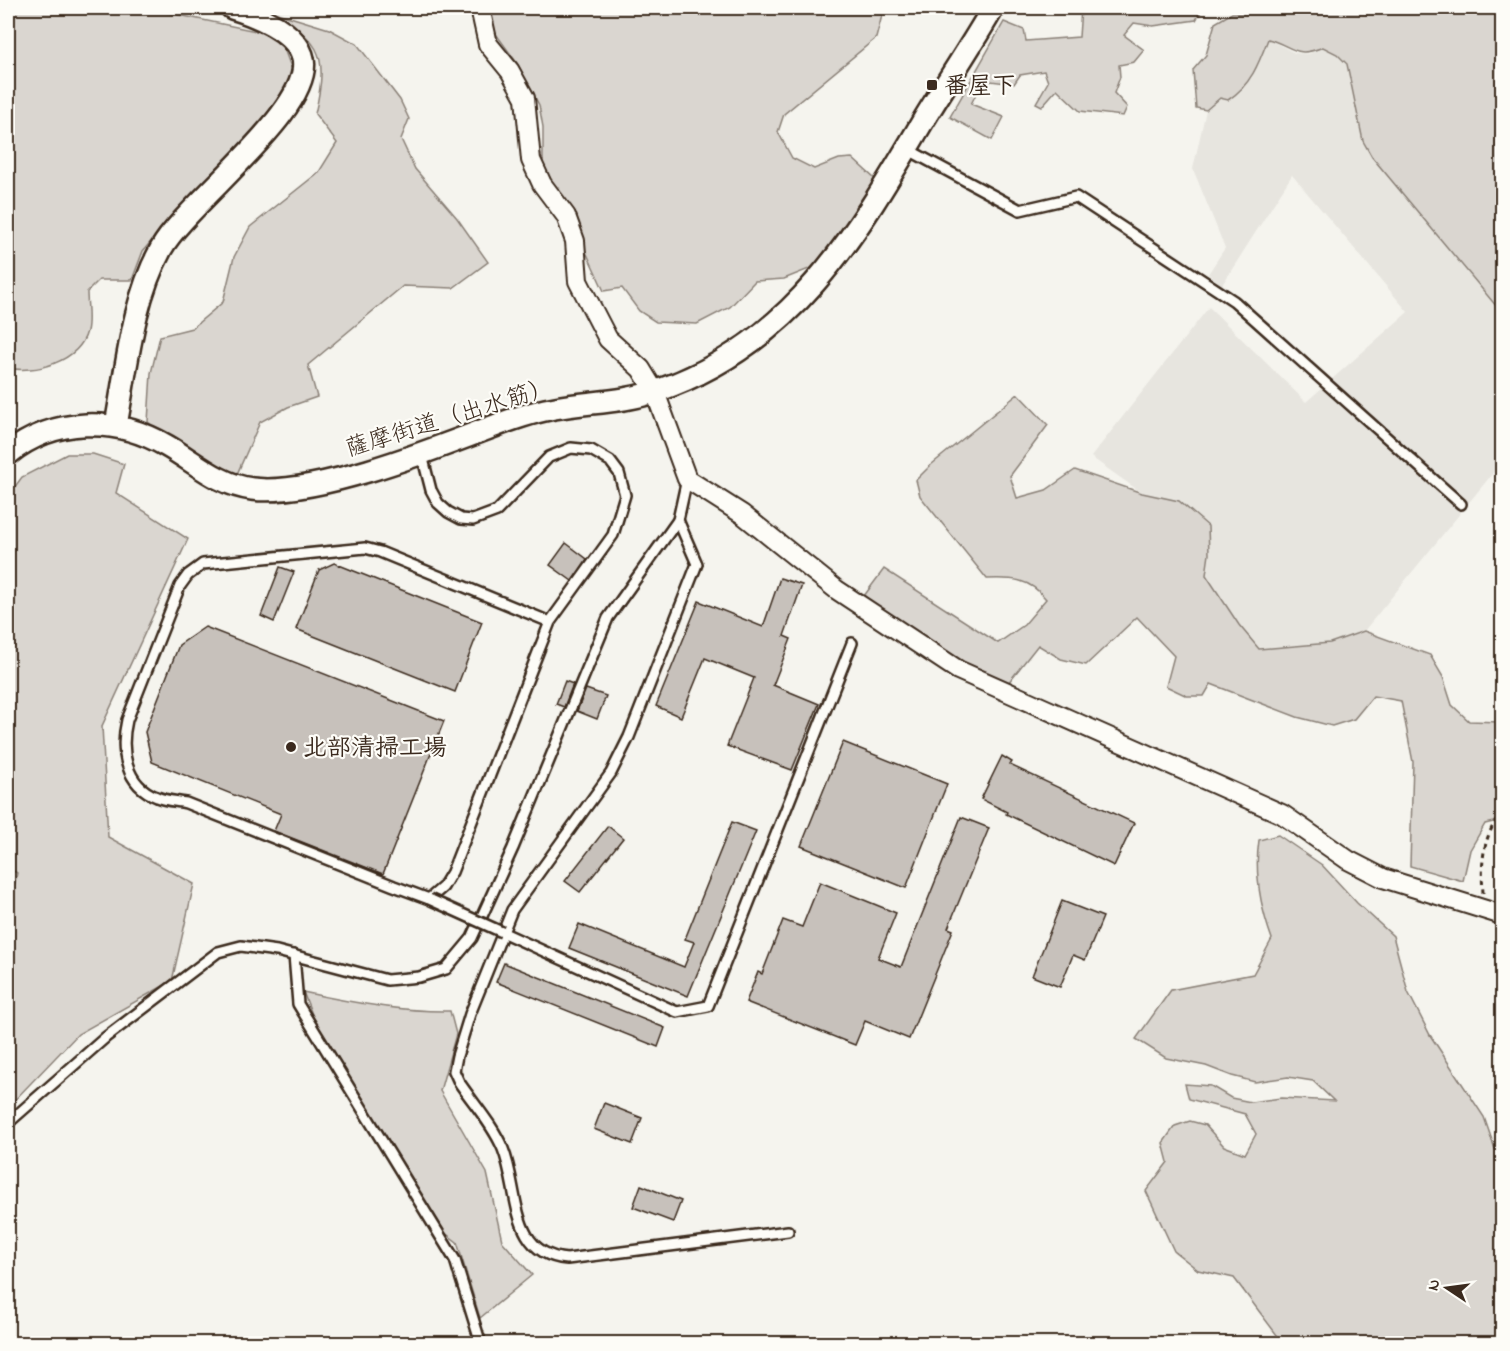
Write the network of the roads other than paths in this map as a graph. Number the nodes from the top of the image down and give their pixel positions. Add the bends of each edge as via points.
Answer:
1 (232, 8) edge
2 (480, 8) edge
3 (993, 8) edge
4 (907, 149) junction
5 (655, 392) junction
6 (116, 425) junction
7 (421, 452) junction
8 (8, 454) edge
9 (687, 479) junction
10 (1461, 504) dead end
11 (678, 520) junction
12 (550, 622) junction
13 (852, 643) dead end
14 (429, 899) junction
15 (1503, 915) edge
16 (502, 933) junction
17 (294, 955) junction
18 (8, 1123) edge
19 (788, 1231) dead end
20 (481, 1344) edge

1 - 6 street via 278,29 293,42 303,56 304,72 294,100 275,124 190,210 162,247 143,285
2 - 5 street via 488,44 525,98 531,160 542,184 566,216 575,241 578,281 586,299 608,339 641,369
3 - 4 street, 薩摩街道（出水筋）
4 - 5 street, 薩摩街道（出水筋） via 850,238 796,305 721,363
4 - 10 lane via 1020,210 1076,197 1234,301
5 - 7 street, 薩摩街道（出水筋） via 544,411
5 - 9 street
6 - 7 street, 薩摩街道（出水筋） via 152,438 212,475 249,489 316,484
6 - 8 street, 薩摩街道（出水筋） via 79,425 46,432
7 - 12 lane via 438,503 461,519 473,520 497,511 549,457 561,451 591,450 610,461 619,473 625,495 613,535
9 - 11 lane
9 - 15 street via 742,514 837,590 958,670 1282,814 1348,860 1383,878
11 - 16 lane via 697,564 629,737 611,774 512,910
11 - 17 lane via 608,618 489,902 472,938 446,969 387,980
12 - 14 lane via 452,872
12 - 14 lane via 365,548 204,564 180,586 126,720 123,756 131,775 156,797 186,803
13 - 16 lane via 708,1005 677,1012
14 - 16 lane, bridge
16 - 19 lane via 470,1014 454,1071 503,1150 526,1237 534,1248 548,1256 567,1259
17 - 18 lane via 241,946 218,952 106,1037
17 - 20 lane via 298,1004 455,1260

